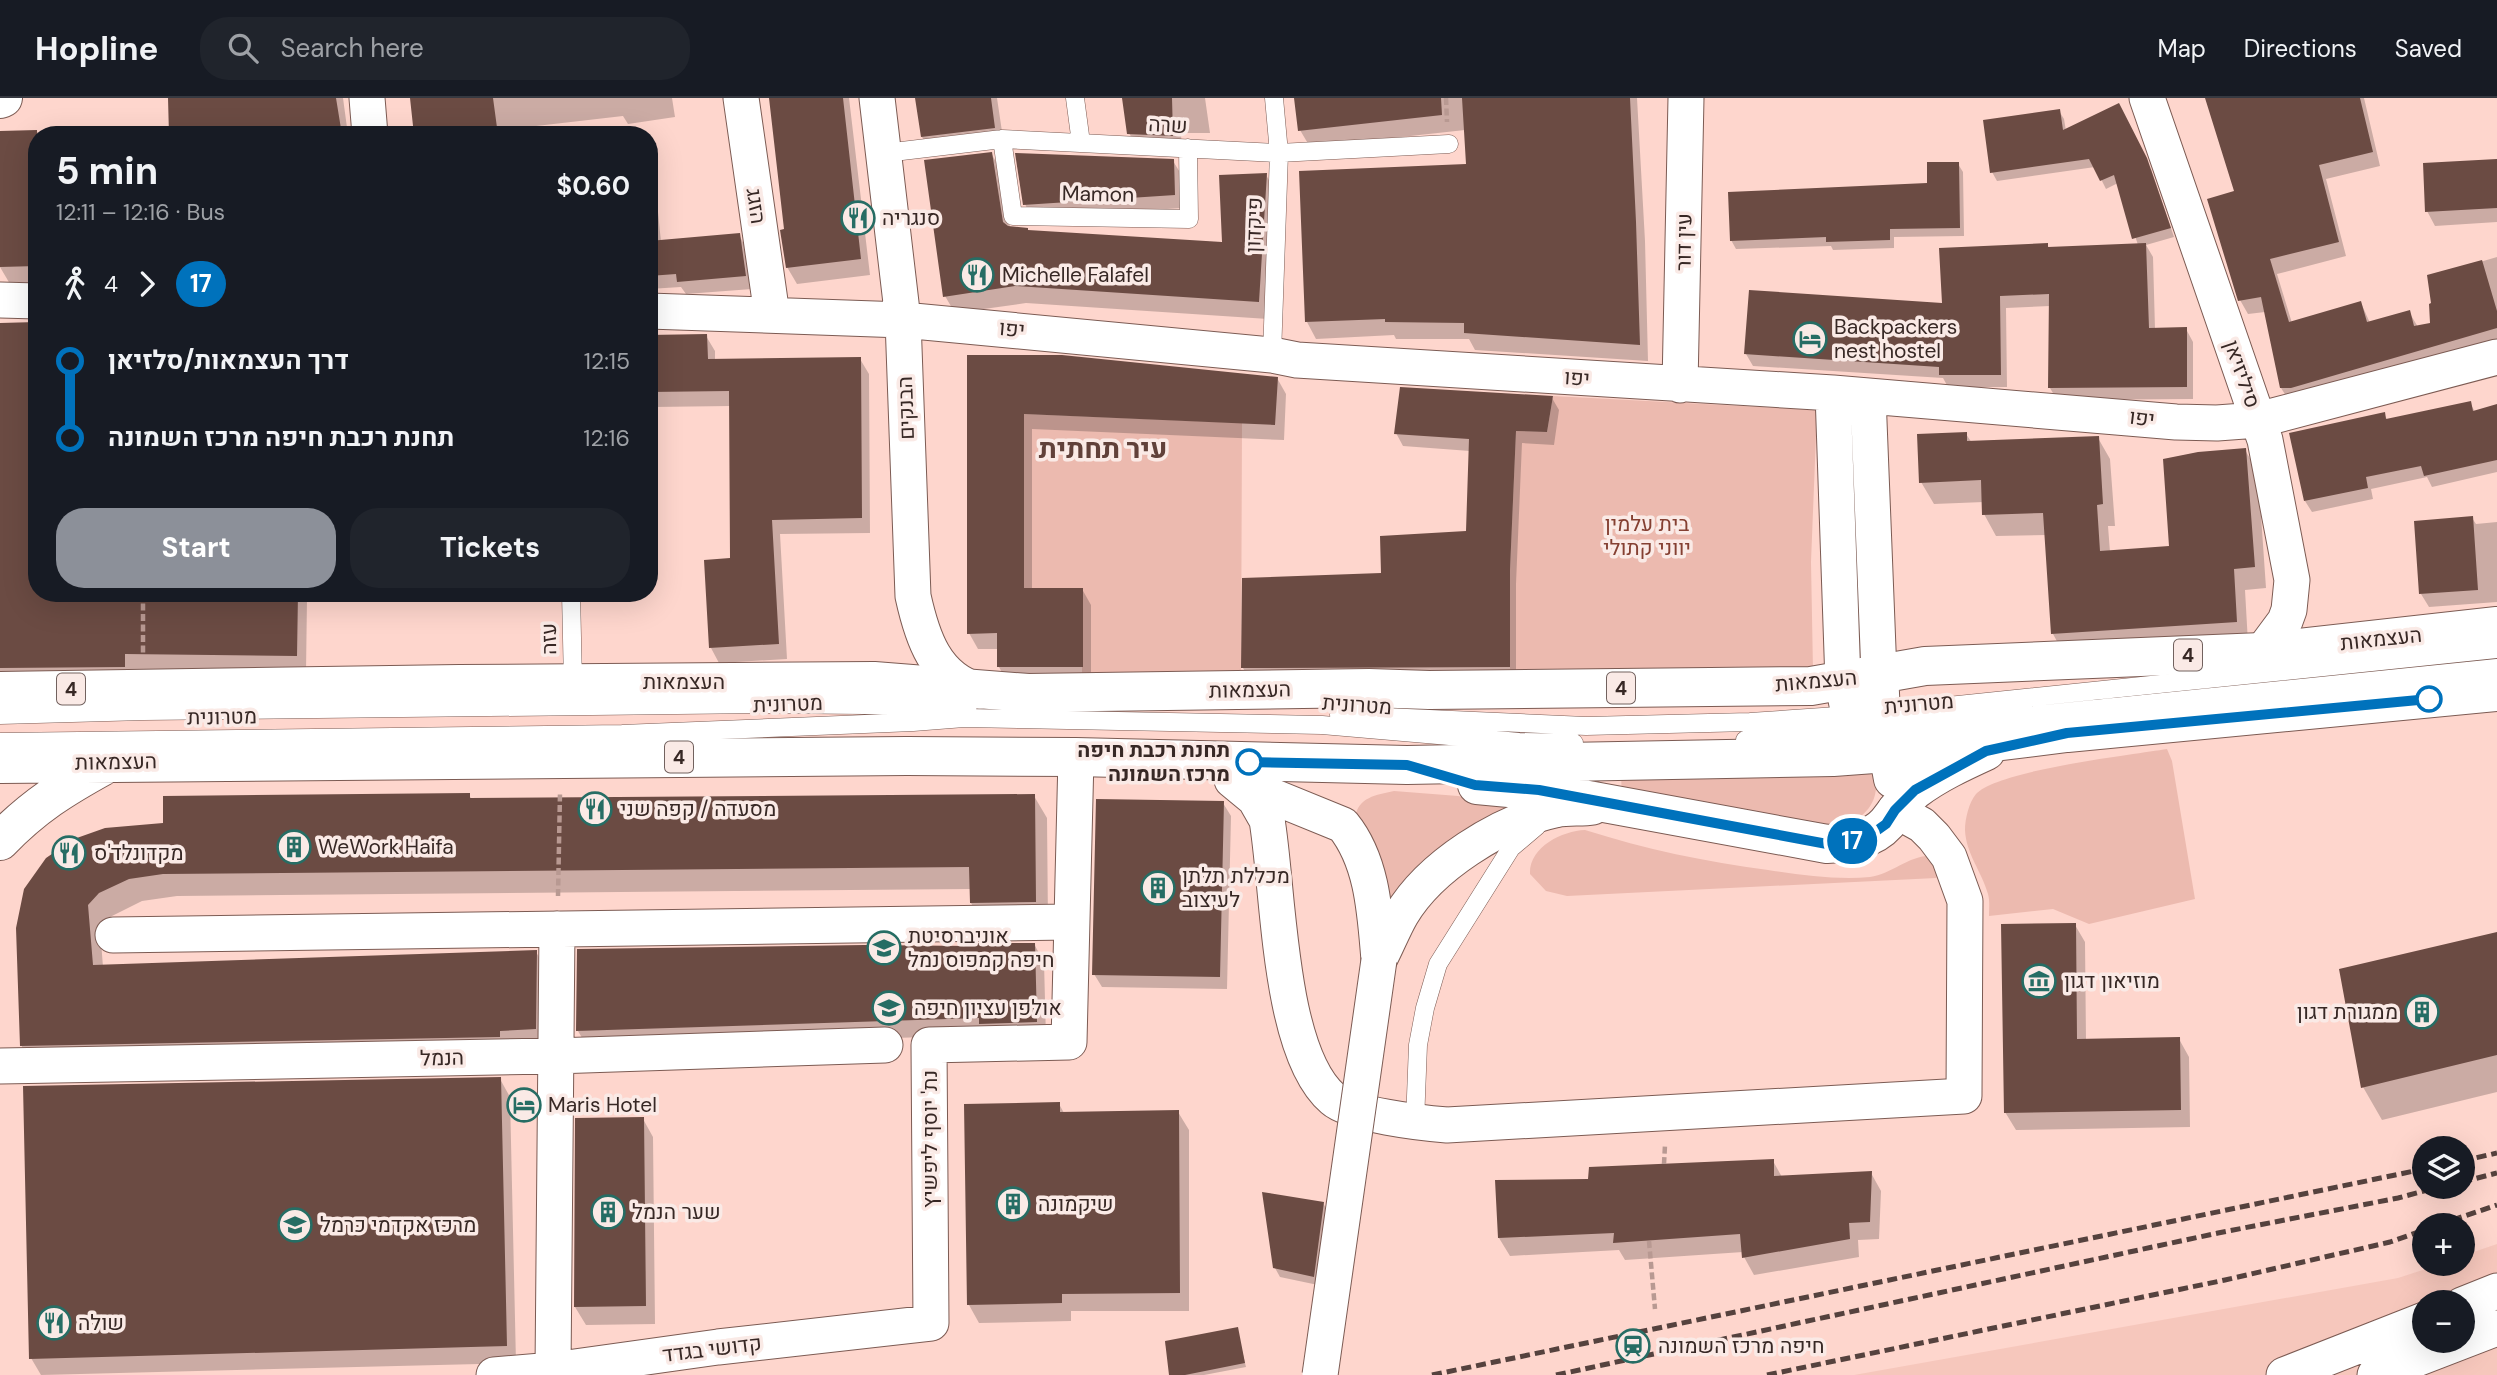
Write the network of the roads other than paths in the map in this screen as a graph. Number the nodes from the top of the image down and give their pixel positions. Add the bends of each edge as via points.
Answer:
1 (367, 98) edge
2 (741, 98) edge
3 (877, 98) edge
4 (1075, 98) edge
5 (1274, 98) edge
6 (1686, 98) edge
7 (2147, 98) edge
8 (369, 126) edge
9 (1002, 139) junction
10 (1081, 143) junction
11 (1449, 144) dead end
12 (1188, 148) junction
13 (885, 152) junction
14 (1279, 153) junction
15 (0, 300) edge
16 (28, 301) edge
17 (658, 311) edge
18 (772, 315) junction
19 (903, 320) junction
20 (1272, 355) junction
21 (2497, 357) edge
22 (1680, 385) junction
23 (1832, 393) junction
24 (1868, 396) junction
25 (2258, 419) junction
26 (570, 602) edge
27 (2497, 626) edge
28 (2497, 649) edge
29 (2262, 652) junction
30 (2497, 668) edge
31 (573, 683) junction
32 (0, 691) edge
33 (980, 691) junction
34 (2497, 692) edge
35 (1868, 714) junction
36 (0, 715) edge
37 (2067, 733) junction
38 (1721, 741) dead end
39 (0, 742) edge
40 (1694, 742) dead end
41 (1617, 743) dead end
42 (1668, 743) dead end
43 (1076, 757) junction
44 (1193, 760) junction
45 (110, 762) junction
46 (0, 764) edge
47 (1407, 765) junction
48 (1232, 780) junction
49 (1614, 805) junction
50 (1558, 809) junction
51 (1895, 810) junction
52 (0, 841) edge
53 (1070, 922) junction
54 (557, 929) junction
55 (113, 935) dead end
56 (1379, 960) junction
57 (885, 1045) dead end
58 (555, 1056) junction
59 (0, 1066) edge
60 (1415, 1122) junction
61 (2497, 1292) edge
62 (2475, 1300) edge
63 (931, 1322) joint
64 (2412, 1325) edge
65 (2497, 1328) edge
66 (553, 1370) junction
67 (494, 1375) edge
68 (1320, 1375) edge
69 (2284, 1375) edge
70 (2375, 1375) edge

1 - 8 street
2 - 18 street, הזגג
3 - 13 street, הבנקים
4 - 10 lane
5 - 14 lane, פיקדון
6 - 22 street, עין דור
7 - 25 street, סיליזיאן
9 - 10 lane, שרה
9 - 12 lane, Mamon via 1013,216 1189,219
9 - 13 lane, שרה
10 - 12 lane, שרה
11 - 14 lane, שרה
12 - 14 lane, שרה
13 - 19 street, הבנקים
14 - 20 lane, פיקדון
15 - 16 street
17 - 18 street, יפו
18 - 19 street, יפו
19 - 20 street, יפו
19 - 33 street, הבנקים via 913,596 918,622 928,647 952,679
20 - 22 street, יפו
21 - 25 street, יפו
22 - 23 street, יפו
23 - 24 street, יפו
23 - 35 street
24 - 25 street, יפו via 2176,422
24 - 35 street
25 - 29 street, סיליזיאן via 2291,580 2285,621
26 - 31 lane, עזה
27 - 29 highway, העצמאות / 4
28 - 35 lane, מטרונית
29 - 35 highway, העצמאות / 4 via 1948,665
30 - 35 lane, מטרונית
31 - 32 highway, העצמאות / 4
31 - 33 highway, העצמאות / 4 via 874,681
33 - 35 highway, העצמאות / 4 via 1811,686
34 - 37 highway, העצמאות / 4
35 - 36 lane, מטרונית via 1586,726 1373,715 762,704
35 - 37 highway, העצמאות / 4
35 - 38 lane, מטרונית
35 - 47 highway, העצמאות / 4 via 1833,757
35 - 51 highway via 1893,778
37 - 51 highway via 1986,751 1915,790
39 - 41 lane, מטרונית via 622,734 964,718 1322,725 1519,742
40 - 42 lane
43 - 44 highway, העצמאות / 4
43 - 45 highway, העצמאות / 4
43 - 53 street, נת' יוסף ליפשיץ
44 - 47 highway, העצמאות / 4
44 - 48 street
45 - 46 highway, העצמאות / 4
45 - 52 highway via 55,792
47 - 49 highway via 1475,785 1539,790
48 - 56 street via 1343,825 1364,861
48 - 60 street via 1255,799 1266,820 1291,1008 1303,1051 1317,1079 1334,1100 1366,1113
49 - 50 street
49 - 51 highway via 1827,844 1865,839 1886,824
50 - 56 street via 1491,835 1437,873 1401,915
50 - 60 lane via 1511,848 1438,964 1418,1045
51 - 60 street via 1934,837 1949,857 1965,901 1964,1096 1484,1124
53 - 54 street
53 - 63 street, נת' יוסף ליפשיץ via 1069,1042 929,1045
54 - 55 street
54 - 58 street
56 - 68 street, bridge
57 - 58 street, הנמל
58 - 59 street, הנמל
58 - 66 street
61 - 62 street
63 - 66 street, קדושי בגדד
64 - 69 street
65 - 70 street
66 - 67 street, קדושי בגדד

